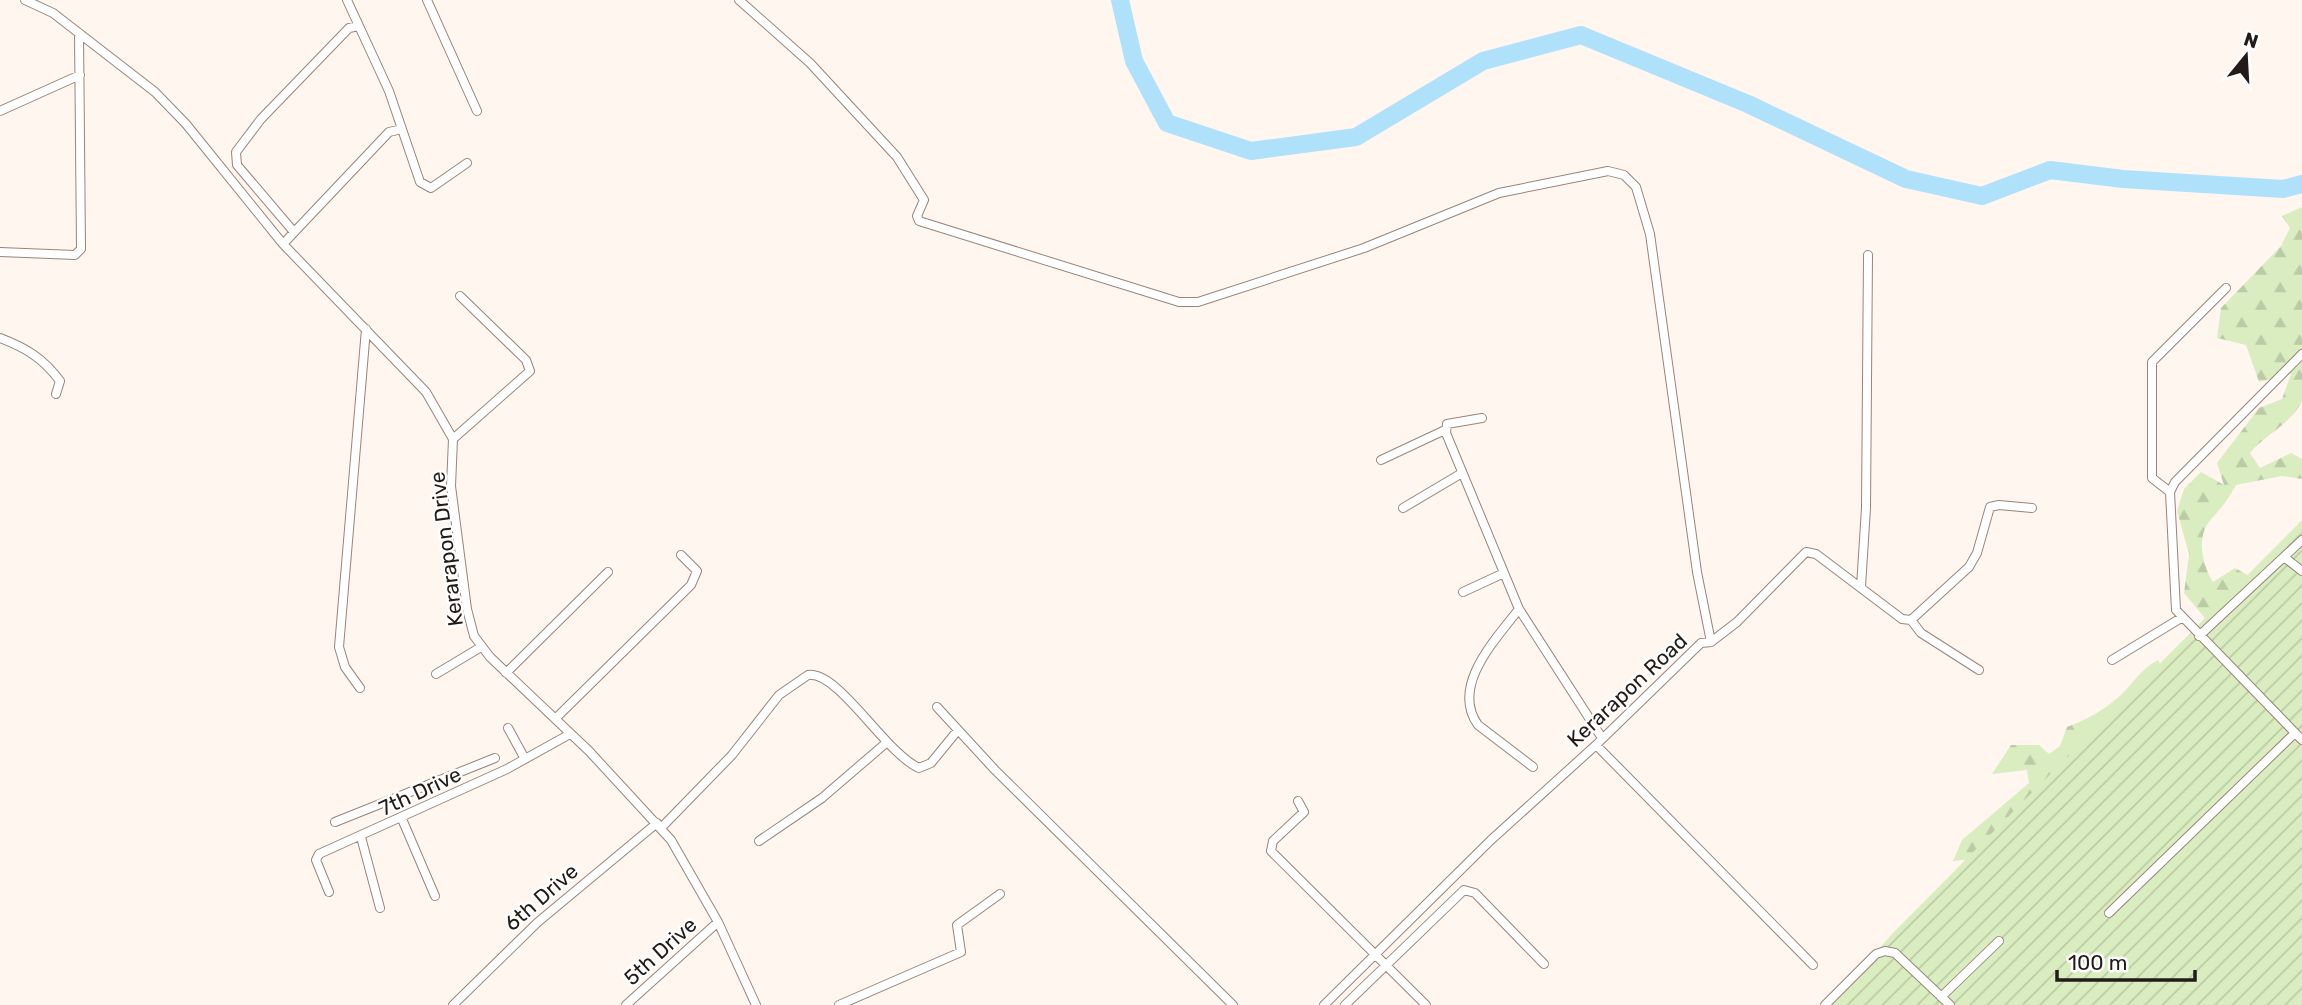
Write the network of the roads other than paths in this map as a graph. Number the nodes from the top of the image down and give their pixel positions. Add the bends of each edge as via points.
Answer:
1 (427, 0) edge
2 (739, 0) edge
3 (27, 1) edge
4 (348, 1) edge
5 (359, 26) junction
6 (79, 33) junction
7 (80, 75) junction
8 (0, 111) edge
9 (477, 111) dead end
10 (402, 129) junction
11 (467, 163) dead end
12 (294, 232) junction
13 (283, 244) junction
14 (0, 252) edge
15 (1868, 255) dead end
16 (2227, 288) dead end
17 (460, 296) dead end
18 (366, 329) junction
19 (0, 338) edge
20 (2302, 355) edge
21 (56, 394) dead end
22 (1482, 418) dead end
23 (1446, 430) junction
24 (453, 439) junction
25 (1381, 460) dead end
26 (1462, 473) junction
27 (2170, 492) junction
28 (1403, 508) dead end
29 (2032, 509) dead end
30 (2302, 540) edge
31 (681, 555) dead end
32 (2284, 557) junction
33 (2302, 570) edge
34 (608, 572) dead end
35 (1504, 573) junction
36 (1861, 587) junction
37 (1462, 592) dead end
38 (1518, 609) junction
39 (2181, 618) junction
40 (1911, 620) junction
41 (2199, 636) junction
42 (1711, 642) junction
43 (481, 647) junction
44 (2112, 660) dead end
45 (1979, 670) dead end
46 (506, 673) junction
47 (436, 674) dead end
48 (360, 688) dead end
49 (937, 707) dead end
50 (555, 719) junction
51 (508, 728) dead end
52 (958, 730) junction
53 (570, 734) junction
54 (2299, 737) edge
55 (1599, 741) junction
56 (886, 743) junction
57 (495, 758) dead end
58 (525, 759) junction
59 (1533, 767) dead end
60 (433, 783) junction
61 (444, 799) junction
62 (1298, 801) dead end
63 (402, 819) junction
64 (335, 822) dead end
65 (659, 825) junction
66 (361, 837) junction
67 (759, 841) dead end
68 (330, 892) dead end
69 (1000, 894) dead end
70 (435, 896) dead end
71 (380, 908) dead end
72 (2109, 913) dead end
73 (718, 922) junction
74 (1999, 942) dead end
75 (1376, 955) junction
76 (1544, 964) dead end
77 (1813, 965) dead end
78 (1387, 966) junction
79 (1941, 997) junction
80 (453, 1005) edge
81 (626, 1005) edge
82 (755, 1005) edge
83 (839, 1005) edge
84 (1233, 1005) edge
85 (1324, 1005) edge
86 (1345, 1005) edge
87 (1426, 1005) edge
88 (1825, 1005) edge
89 (1950, 1005) edge

1 - 9 street
2 - 42 street, Kerarapon Road via 810,63 897,157 924,200 919,221 1170,300 1198,302 1315,266 1499,193 1608,171 1624,175 1636,187 1655,263 1697,572
3 - 6 street via 54,13
4 - 5 street
5 - 10 street
5 - 12 street via 349,28 297,81 236,152 237,165
6 - 7 street
6 - 13 street via 166,102
7 - 8 street
7 - 14 street via 80,253
10 - 11 street via 423,186 431,188
10 - 12 street via 389,132
12 - 13 street
13 - 18 street
15 - 36 street
16 - 27 street via 2152,362 2152,478
17 - 24 street via 526,360 530,370
18 - 24 street via 426,392
18 - 48 street via 339,647 345,667
19 - 21 street via 30,350 48,365 60,381
20 - 27 street
22 - 23 street via 1447,424
23 - 25 street
23 - 26 street
24 - 43 street, Kerarapon Drive via 451,486 464,593 470,624
26 - 28 street
26 - 35 street
27 - 39 street via 2174,603
29 - 40 street via 1990,507 1969,566
30 - 32 street
31 - 50 street via 697,571 691,585
32 - 33 street
32 - 41 street
34 - 46 street
35 - 37 street
35 - 38 street
36 - 40 street via 1902,619
36 - 42 street via 1816,554 1806,552
38 - 55 street
38 - 59 street via 1476,670 1470,711 1478,724
39 - 41 street
39 - 44 street
40 - 45 street via 1921,633
41 - 54 street
42 - 55 street, Kerarapon Road via 1700,643
43 - 46 street, Kerarapon Drive
43 - 47 street
46 - 50 street, Kerarapon Drive
49 - 52 street
50 - 53 street, Kerarapon Drive
51 - 58 street
52 - 56 street, 6th Drive via 923,767 915,766
52 - 84 street
53 - 58 street, 7th Drive
53 - 65 street, Kerarapon Drive
54 - 72 street
55 - 75 street, Kerarapon Road
55 - 77 street
56 - 65 street, 6th Drive via 825,678 808,675 795,681 763,712 732,755
56 - 67 street via 822,798
57 - 60 street
58 - 61 street, 7th Drive
60 - 61 street
60 - 64 street
61 - 63 street, 7th Drive
62 - 75 street via 1304,812 1272,841 1271,851
63 - 66 street, 7th Drive
63 - 70 street
65 - 73 street, Kerarapon Drive via 681,854
65 - 80 street, 6th Drive via 529,930
66 - 68 street, 7th Drive via 316,856
66 - 71 street
69 - 83 street via 957,925 961,952
73 - 81 street, 5th Drive
73 - 82 street, Kerarapon Drive
74 - 79 street
75 - 78 street
75 - 85 street, Kerarapon Road
76 - 78 street via 1475,893 1464,890
78 - 86 street
78 - 87 street
79 - 88 street via 1895,953 1885,951 1876,954
79 - 89 street

